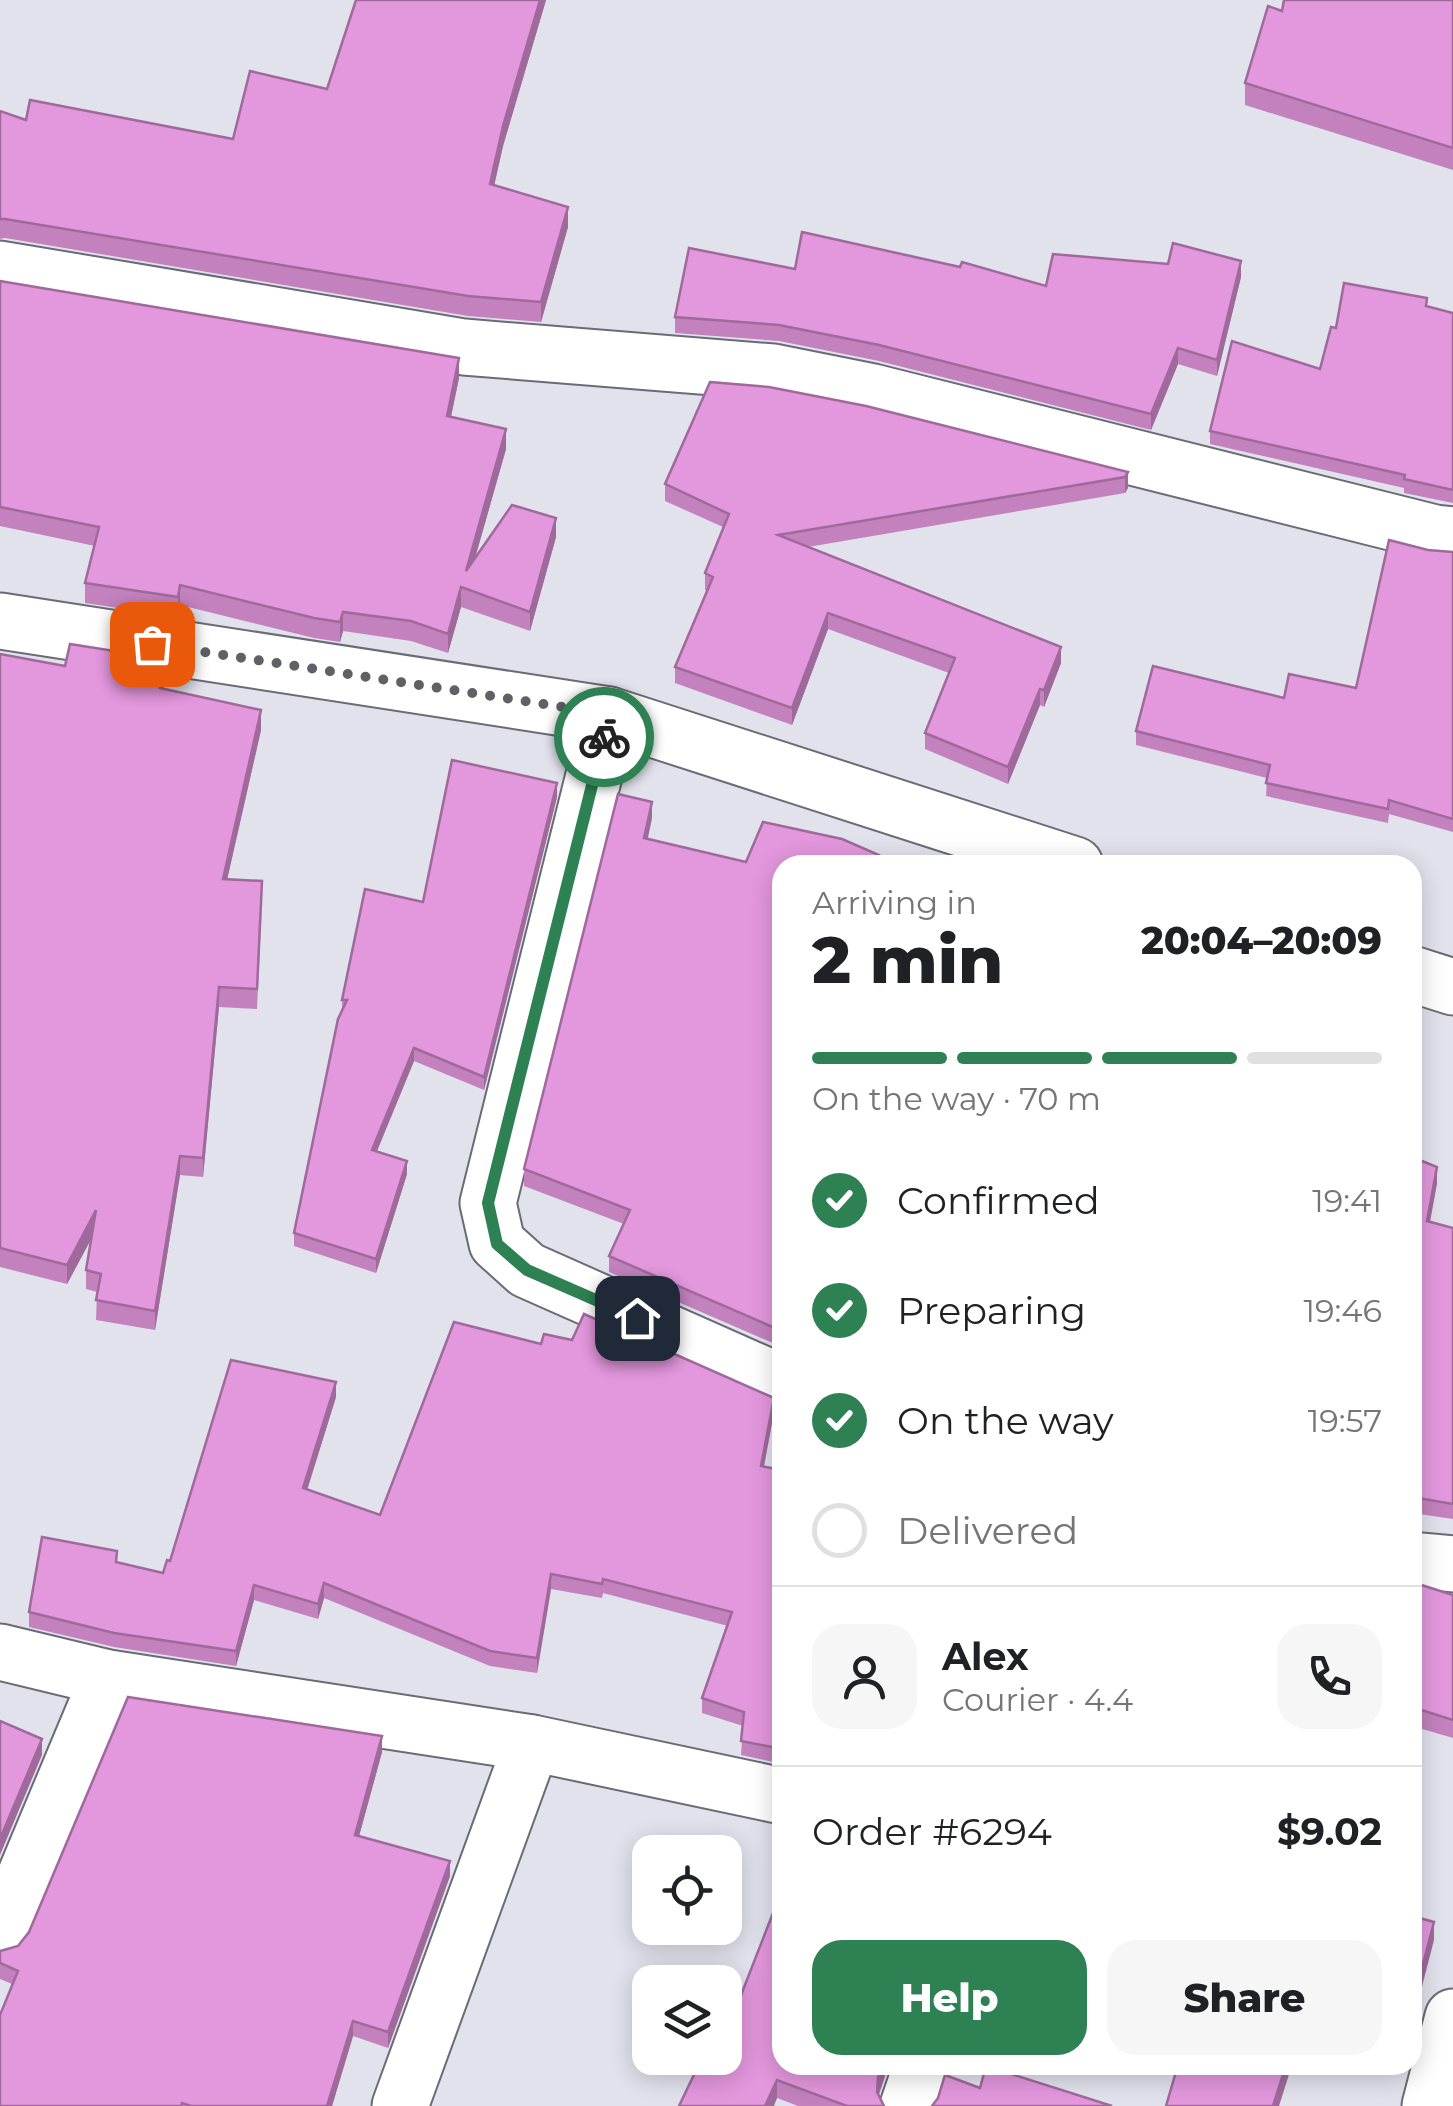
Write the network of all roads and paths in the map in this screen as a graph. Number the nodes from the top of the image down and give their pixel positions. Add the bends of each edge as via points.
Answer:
1 (0, 269) edge
2 (1453, 535) edge
3 (0, 621) edge
4 (609, 714) junction
5 (1044, 855) edge
6 (1422, 977) edge
7 (1453, 987) edge
8 (772, 1380) edge
9 (1422, 1561) edge
10 (1453, 1564) edge
11 (0, 1652) edge
12 (108, 1678) junction
13 (532, 1743) junction
14 (772, 1794) edge
15 (0, 1936) edge
16 (1453, 2018) edge
17 (919, 2075) edge
18 (400, 2106) edge
19 (908, 2106) edge
20 (1430, 2106) edge

1 - 2 street via 464,347 773,372
3 - 4 street
4 - 5 street
4 - 8 street via 488,1203 497,1244 527,1270
6 - 7 street
9 - 10 street
11 - 12 street
12 - 13 street
12 - 15 street
13 - 14 street
13 - 18 street
16 - 20 street
17 - 19 street

